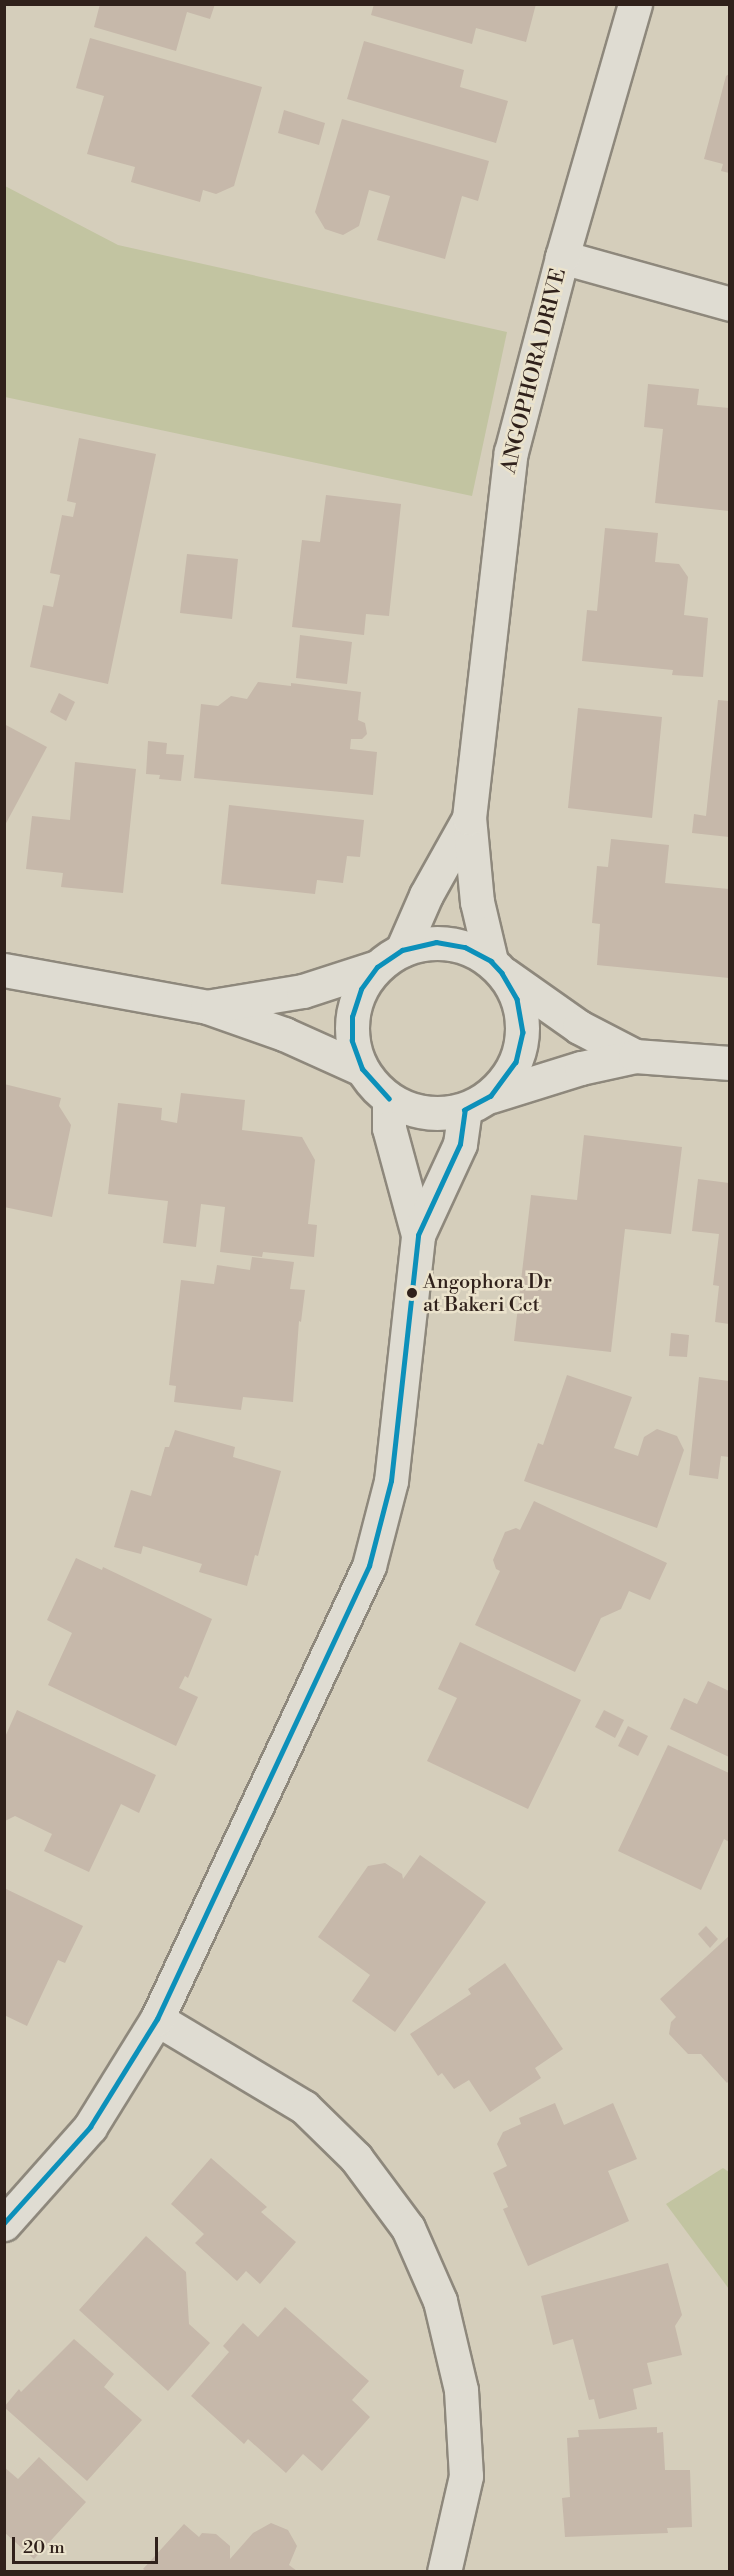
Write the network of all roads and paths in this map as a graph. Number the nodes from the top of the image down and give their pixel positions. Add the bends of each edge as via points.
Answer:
1 (635, 4) edge
2 (562, 256) junction
3 (729, 304) edge
4 (469, 818) junction
5 (389, 958) junction
6 (497, 967) junction
7 (4, 970) edge
8 (207, 1007) junction
9 (635, 1056) junction
10 (729, 1063) edge
11 (362, 1069) junction
12 (389, 1100) junction
13 (478, 1103) junction
14 (418, 1235) junction
15 (157, 2019) junction
16 (4, 2224) edge
17 (444, 2571) edge

1 - 2 street, ANGOPHORA DRIVE
2 - 3 street
2 - 4 street, ANGOPHORA DRIVE via 511,452
4 - 5 street, ANGOPHORA DRIVE
4 - 6 street, ANGOPHORA DRIVE via 477,902
5 - 6 street via 436,942 465,947
5 - 8 street via 303,991
5 - 11 street via 361,989 352,1017 352,1041
6 - 9 street via 579,1026
6 - 13 street via 517,999 523,1032 516,1062
7 - 8 street
8 - 11 street via 284,1034
9 - 10 street
9 - 13 street via 581,1068
11 - 12 street
12 - 13 street via 416,1112 436,1114
12 - 14 street via 389,1128
13 - 14 street
14 - 15 street via 391,1481 369,1566
15 - 16 street via 90,2127
15 - 17 street via 304,2107 356,2158 408,2228 440,2301 461,2390 466,2476

